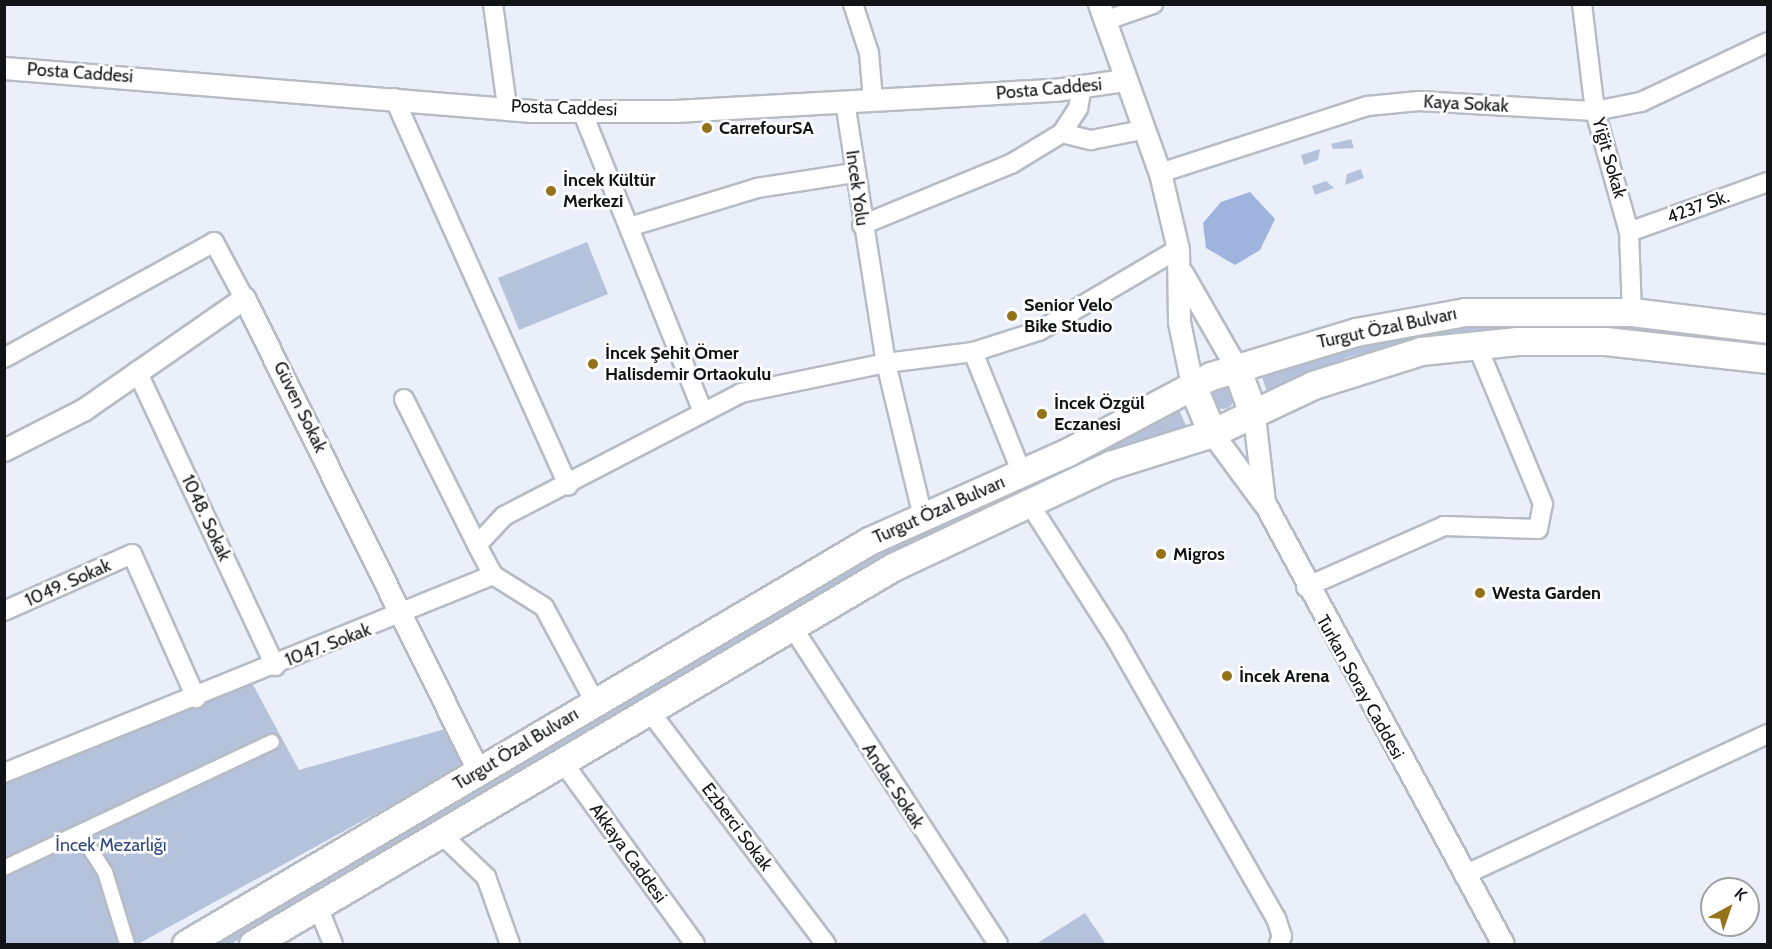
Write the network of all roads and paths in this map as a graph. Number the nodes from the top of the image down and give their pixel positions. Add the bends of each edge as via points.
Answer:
1 (494, 4) edge
2 (853, 4) edge
3 (1154, 4) edge
4 (1582, 4) edge
5 (1102, 13) edge
6 (1767, 42) edge
7 (4, 68) edge
8 (1124, 80) junction
9 (1082, 88) junction
10 (394, 98) junction
11 (873, 100) junction
12 (845, 102) junction
13 (507, 106) junction
14 (582, 111) junction
15 (1595, 111) junction
16 (1142, 130) junction
17 (1062, 133) junction
18 (855, 173) junction
19 (1160, 173) junction
20 (1767, 182) edge
21 (862, 225) junction
22 (629, 228) junction
23 (1629, 231) junction
24 (1178, 249) junction
25 (1182, 273) junction
26 (244, 298) junction
27 (1632, 312) junction
28 (1767, 329) edge
29 (1476, 343) junction
30 (973, 352) junction
31 (4, 358) edge
32 (1767, 359) edge
33 (886, 363) junction
34 (1236, 368) junction
35 (137, 371) junction
36 (1192, 385) junction
37 (404, 399) dead end
38 (703, 412) junction
39 (1254, 416) junction
40 (1212, 433) junction
41 (4, 450) edge
42 (1022, 473) junction
43 (568, 486) junction
44 (1264, 502) junction
45 (1029, 503) junction
46 (923, 517) junction
47 (477, 545) junction
48 (493, 575) junction
49 (1306, 587) junction
50 (4, 611) edge
51 (400, 617) junction
52 (791, 625) junction
53 (275, 666) junction
54 (196, 698) junction
55 (595, 702) junction
56 (648, 709) junction
57 (1767, 734) edge
58 (272, 742) dead end
59 (562, 761) junction
60 (479, 772) junction
61 (4, 773) edge
62 (80, 833) junction
63 (440, 833) junction
64 (4, 868) edge
65 (1464, 875) junction
66 (318, 907) junction
67 (127, 945) edge
68 (186, 945) edge
69 (253, 945) edge
70 (333, 945) edge
71 (510, 945) edge
72 (695, 945) edge
73 (826, 945) edge
74 (998, 945) edge
75 (1279, 945) edge
76 (1503, 945) edge

1 - 13 street
2 - 11 street via 869,53
3 - 5 street
4 - 15 street, Yiğit Sokak
5 - 8 street
6 - 15 street, Kaya Sokak via 1641,102
7 - 10 street, Posta Caddesi
8 - 9 street, Posta Caddesi
8 - 16 street
9 - 11 street, Posta Caddesi
9 - 17 street via 1078,108
10 - 13 street, Posta Caddesi
10 - 43 street
11 - 12 street, Posta Caddesi
12 - 14 street, Posta Caddesi
12 - 18 street, Incek Yolu
13 - 14 street, Posta Caddesi
14 - 22 street
15 - 19 street, Kaya Sokak via 1419,101 1368,106
15 - 23 street, Yiğit Sokak
16 - 17 street via 1091,140
16 - 19 street
17 - 21 street via 1011,164
18 - 21 street, Incek Yolu
18 - 22 street via 757,188
19 - 24 street
20 - 23 street, 4237 Sk.
21 - 33 street, Incek Yolu
22 - 38 street
23 - 27 street, Yiğit Sokak
24 - 25 street
24 - 30 street via 1039,331
25 - 34 street
25 - 36 street via 1179,322
26 - 31 street via 214,242
26 - 35 street
26 - 51 street, Güven Sokak
27 - 28 main road, Turgut Özal Bulvarı
27 - 34 main road, Turgut Özal Bulvarı via 1465,312 1356,332
29 - 32 main road, Turgut Özal Bulvarı via 1605,341
29 - 39 main road, Turgut Özal Bulvarı via 1360,367
29 - 49 street via 1543,504 1538,529 1444,526
30 - 33 street
30 - 42 street
33 - 38 street via 741,393
33 - 46 street, Incek Yolu
34 - 36 main road, Turgut Özal Bulvarı
34 - 39 main road
35 - 41 street via 83,410
35 - 53 street, 1048. Sokak
36 - 40 main road
36 - 42 main road, Turgut Özal Bulvarı
37 - 47 street
38 - 43 street
39 - 40 main road, Turgut Özal Bulvarı
39 - 44 street, Turkan Soray Caddesi
40 - 44 street
40 - 45 main road, Turgut Özal Bulvarı via 1110,465
42 - 46 main road, Turgut Özal Bulvarı
43 - 47 street via 504,516
44 - 49 street, Turkan Soray Caddesi
45 - 52 main road, Turgut Özal Bulvarı via 893,567
45 - 75 street via 1116,639 1276,918 1282,936
46 - 55 main road, Turgut Özal Bulvarı via 869,541
47 - 48 street
48 - 51 street, 1047. Sokak
48 - 55 street via 544,607
49 - 65 street, Turkan Soray Caddesi
50 - 54 street, 1049. Sokak via 132,554
51 - 53 street, 1047. Sokak
51 - 60 street, Güven Sokak
52 - 56 main road, Turgut Özal Bulvarı
52 - 74 street, Andac Sokak
53 - 54 street, 1047. Sokak
54 - 61 street, 1047. Sokak
55 - 60 main road, Turgut Özal Bulvarı
56 - 59 main road, Turgut Özal Bulvarı
56 - 73 street, Ezberci Sokak
57 - 65 street
58 - 62 street
59 - 63 main road, Turgut Özal Bulvarı
59 - 72 street, Akkaya Caddesi
60 - 68 main road, Turgut Özal Bulvarı
62 - 64 street
62 - 67 street via 105,872
63 - 66 main road, Turgut Özal Bulvarı
63 - 71 street via 486,877
65 - 76 street, Turkan Soray Caddesi
66 - 69 main road, Turgut Özal Bulvarı
66 - 70 street

